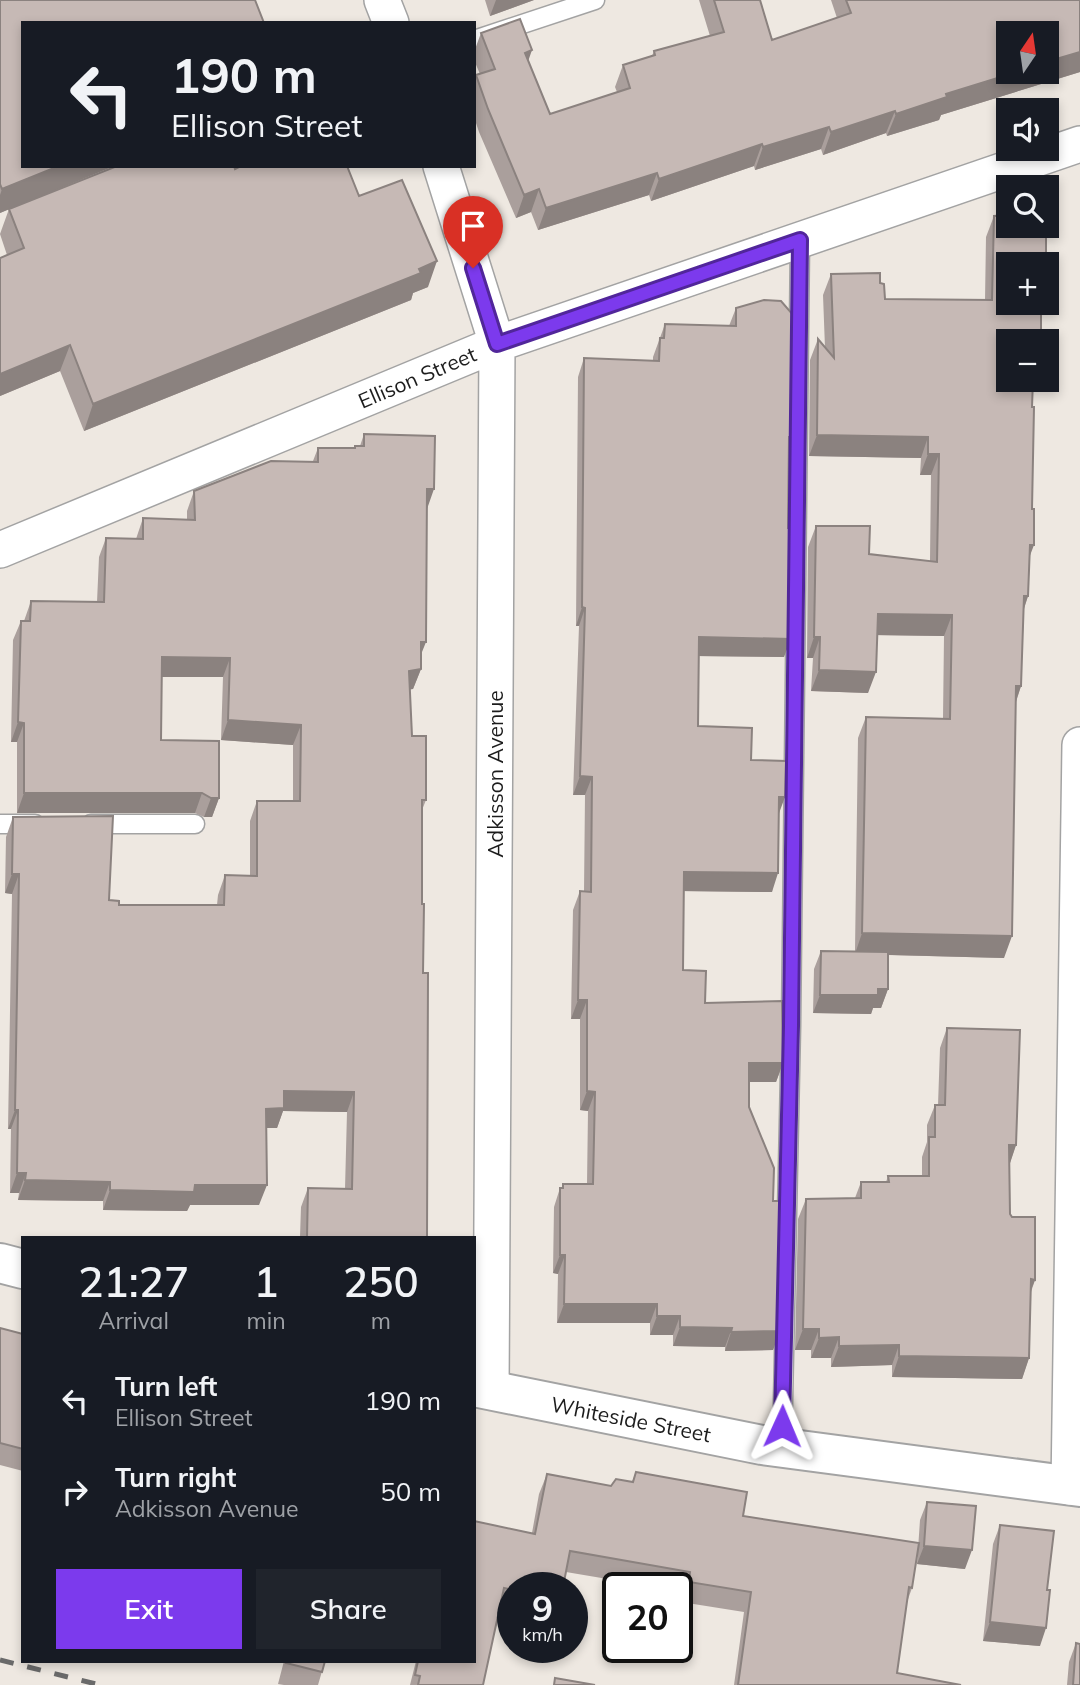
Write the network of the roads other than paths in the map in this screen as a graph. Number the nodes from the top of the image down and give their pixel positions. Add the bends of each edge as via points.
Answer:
1 (382, 0) edge
2 (595, 0) edge
3 (390, 21) edge
4 (476, 39) edge
5 (1080, 144) edge
6 (442, 168) edge
7 (800, 240) junction
8 (497, 344) junction
9 (0, 550) edge
10 (1080, 745) edge
11 (0, 824) edge
12 (195, 824) dead end
13 (0, 1264) edge
14 (21, 1269) edge
15 (483, 1389) edge
16 (782, 1448) junction
17 (1075, 1487) edge

1 - 3 street
2 - 4 lane
5 - 7 street, Ellison Street
6 - 8 street, Adkisson Avenue
7 - 8 street, Ellison Street
7 - 16 lane
8 - 9 street, Ellison Street
8 - 15 street, Adkisson Avenue
10 - 17 street
11 - 12 lane
13 - 14 street
15 - 16 street, Whiteside Street
16 - 17 street, Whiteside Street

